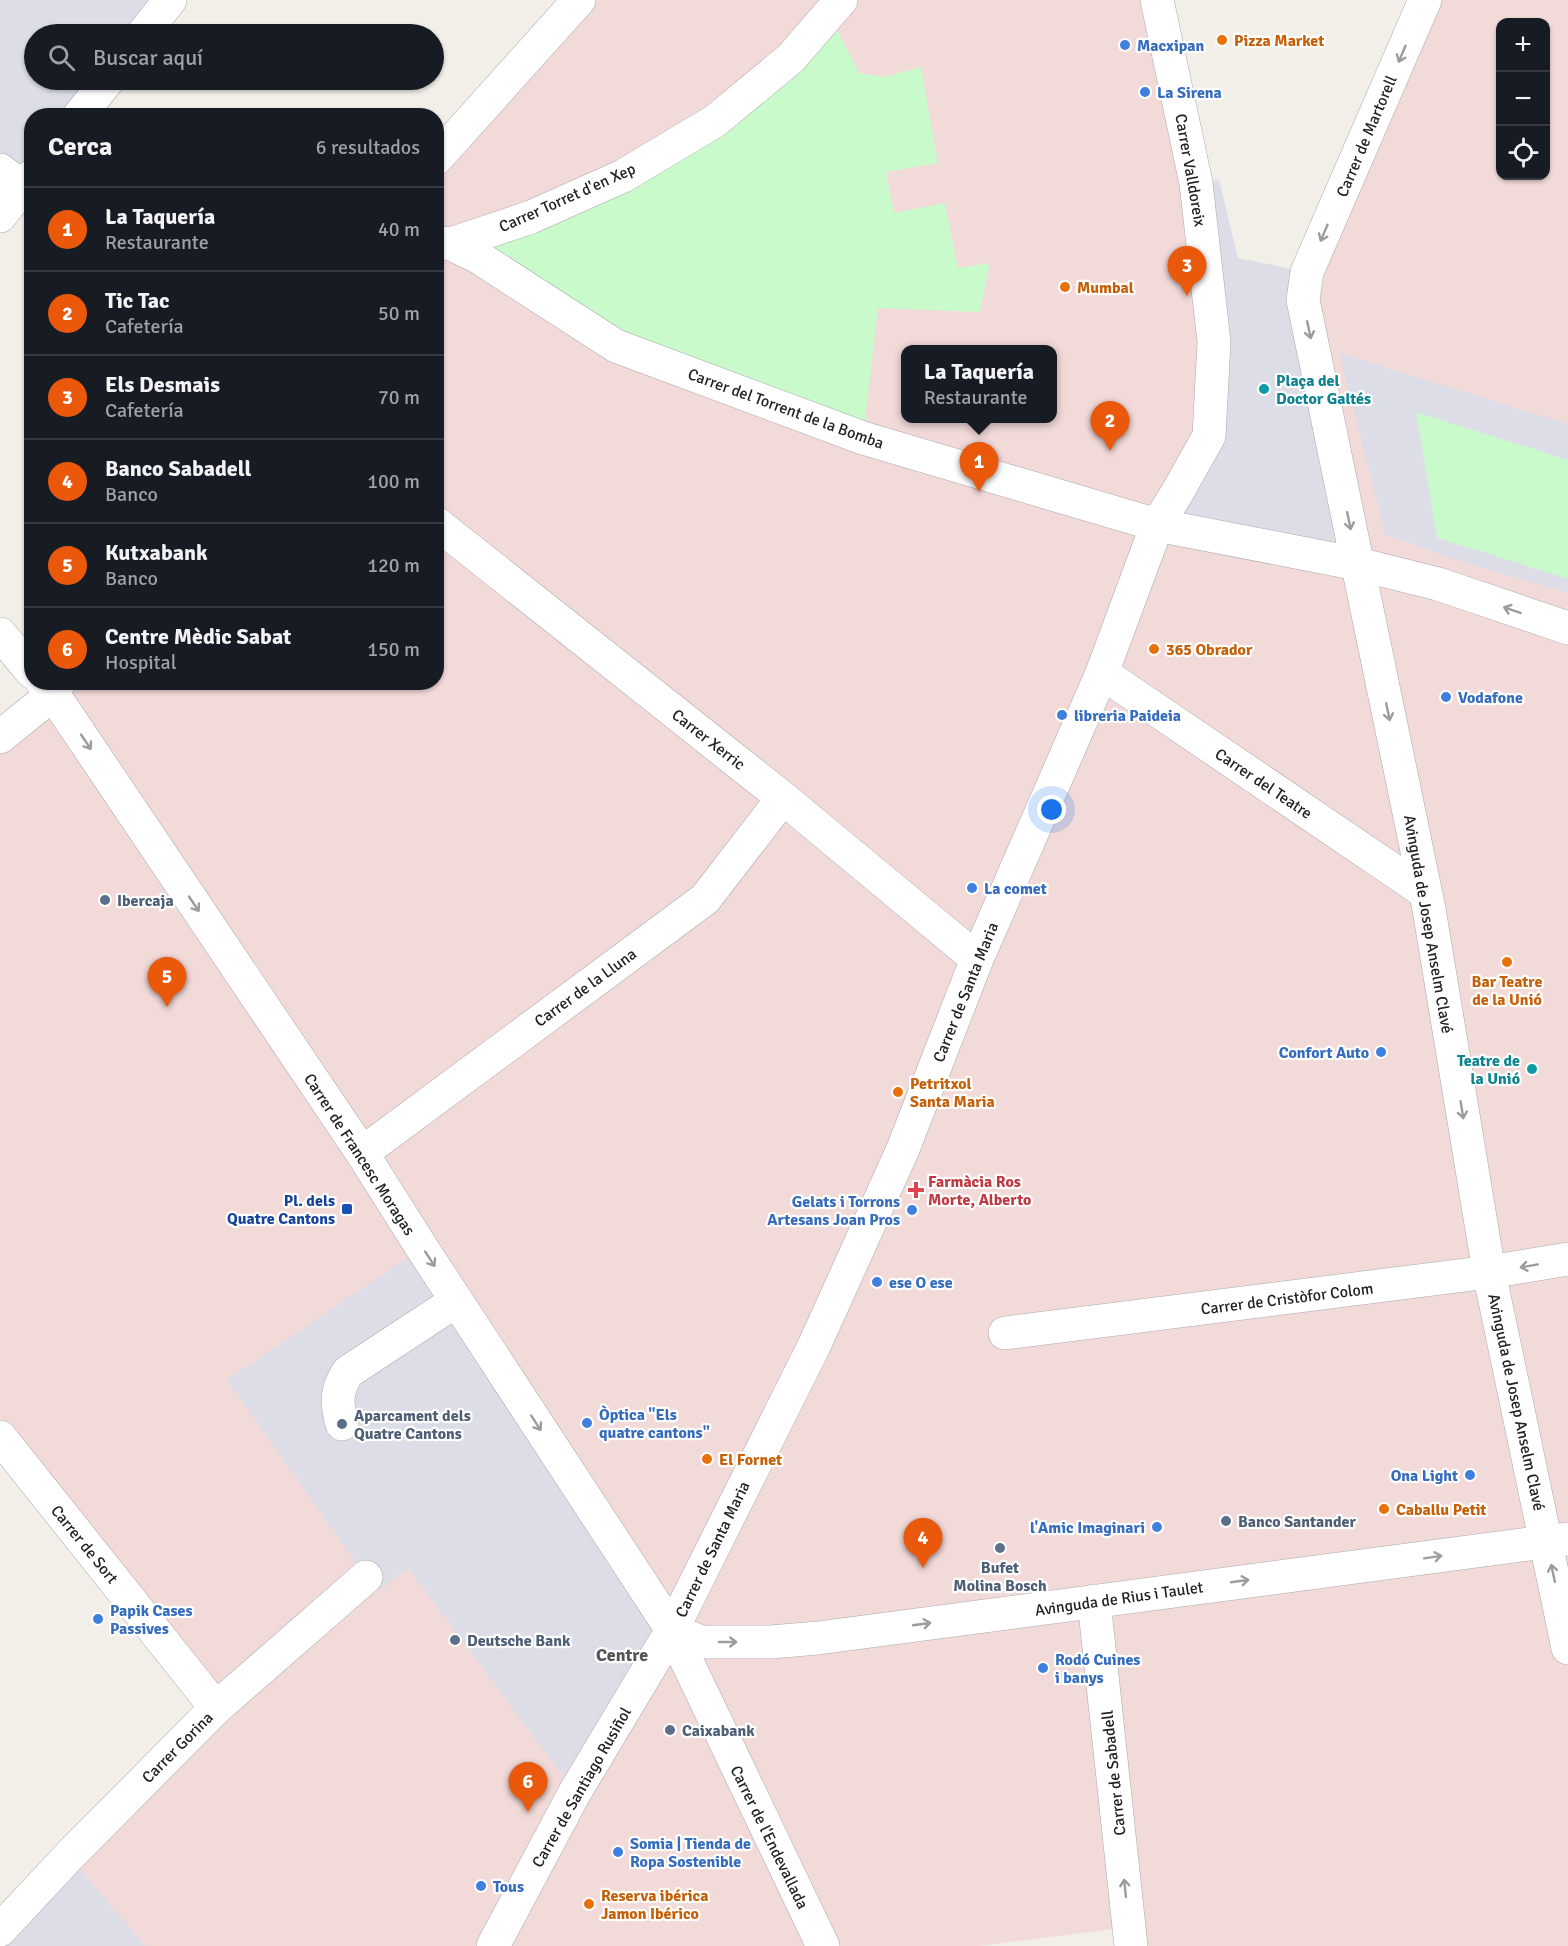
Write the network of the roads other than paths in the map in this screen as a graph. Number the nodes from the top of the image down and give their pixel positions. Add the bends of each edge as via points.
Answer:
1 (170, 0) edge
2 (579, 0) edge
3 (841, 0) edge
4 (1157, 0) edge
5 (1425, 0) edge
6 (151, 24) edge
7 (100, 90) edge
8 (85, 108) edge
9 (444, 150) edge
10 (21, 182) edge
11 (0, 216) edge
12 (444, 243) edge
13 (1307, 272) joint
14 (1214, 342) joint
15 (1157, 525) junction
16 (444, 529) edge
17 (1358, 564) junction
18 (1568, 628) edge
19 (0, 634) edge
20 (24, 659) edge
21 (1102, 673) junction
22 (31, 690) edge
23 (49, 690) edge
24 (0, 737) edge
25 (783, 798) junction
26 (1425, 892) junction
27 (977, 959) junction
28 (362, 1153) junction
29 (1568, 1259) edge
30 (1489, 1272) junction
31 (456, 1301) junction
32 (1005, 1333) dead end
33 (342, 1424) dead end
34 (0, 1437) edge
35 (1557, 1540) edge
36 (366, 1577) dead end
37 (1094, 1601) junction
38 (672, 1630) junction
39 (1568, 1648) edge
40 (216, 1708) junction
41 (0, 1930) edge
42 (493, 1946) edge
43 (823, 1946) edge
44 (1131, 1946) edge

1 - 6 street
2 - 9 street
3 - 12 street, Carrer Torret d'en Xep via 791,58 715,121 623,176 531,217
4 - 14 street, Carrer Valldoreix via 1196,183
5 -> 13 street, Carrer de Martorell
7 - 8 street
10 - 11 street
12 - 15 street, Carrer del Torrent de la Bomba via 478,257 616,346 863,438
13 -> 17 street, Avinguda de Josep Anselm Clavé via 1303,300
14 - 15 street, Carrer de Santa Maria via 1209,436
15 - 17 street, Carrer del Torrent de la Bomba
15 - 21 street, Carrer de Santa Maria
16 - 25 street, Carrer Xerric
18 -> 17 street via 1438,584
17 -> 26 street, Avinguda de Josep Anselm Clavé
19 - 20 street, Carrer de Francesc Moragas
21 - 26 street, Carrer del Teatre
21 - 27 street, Carrer de Santa Maria
22 - 24 street
23 -> 28 street, Carrer de Francesc Moragas
25 - 27 street, Carrer Xerric
25 - 28 street, Carrer de la Lluna via 705,899
26 -> 30 street, Avinguda de Josep Anselm Clavé
27 - 38 street, Carrer de Santa Maria via 903,1149 824,1326
28 -> 31 street, Carrer de Francesc Moragas
29 -> 30 street, Carrer de Cristòfor Colom
30 - 32 street, Carrer de Cristòfor Colom
30 - 35 street, Avinguda de Josep Anselm Clavé
31 - 33 street via 348,1372 340,1385 337,1408
31 -> 38 street, Carrer de Francesc Moragas
34 - 40 street, Carrer de Sort
37 -> 35 street, Avinguda de Rius i Taulet
39 -> 35 street, Avinguda de Josep Anselm Clavé
36 - 40 street, Carrer Gorina
38 -> 37 street, Avinguda de Rius i Taulet via 701,1642 771,1642
44 -> 37 street, Carrer de Sabadell
38 - 42 street, Carrer de Santiago Rusiñol via 575,1792
38 - 43 street, Carrer de l'Endevallada
40 - 41 street, Carrer Gorina

